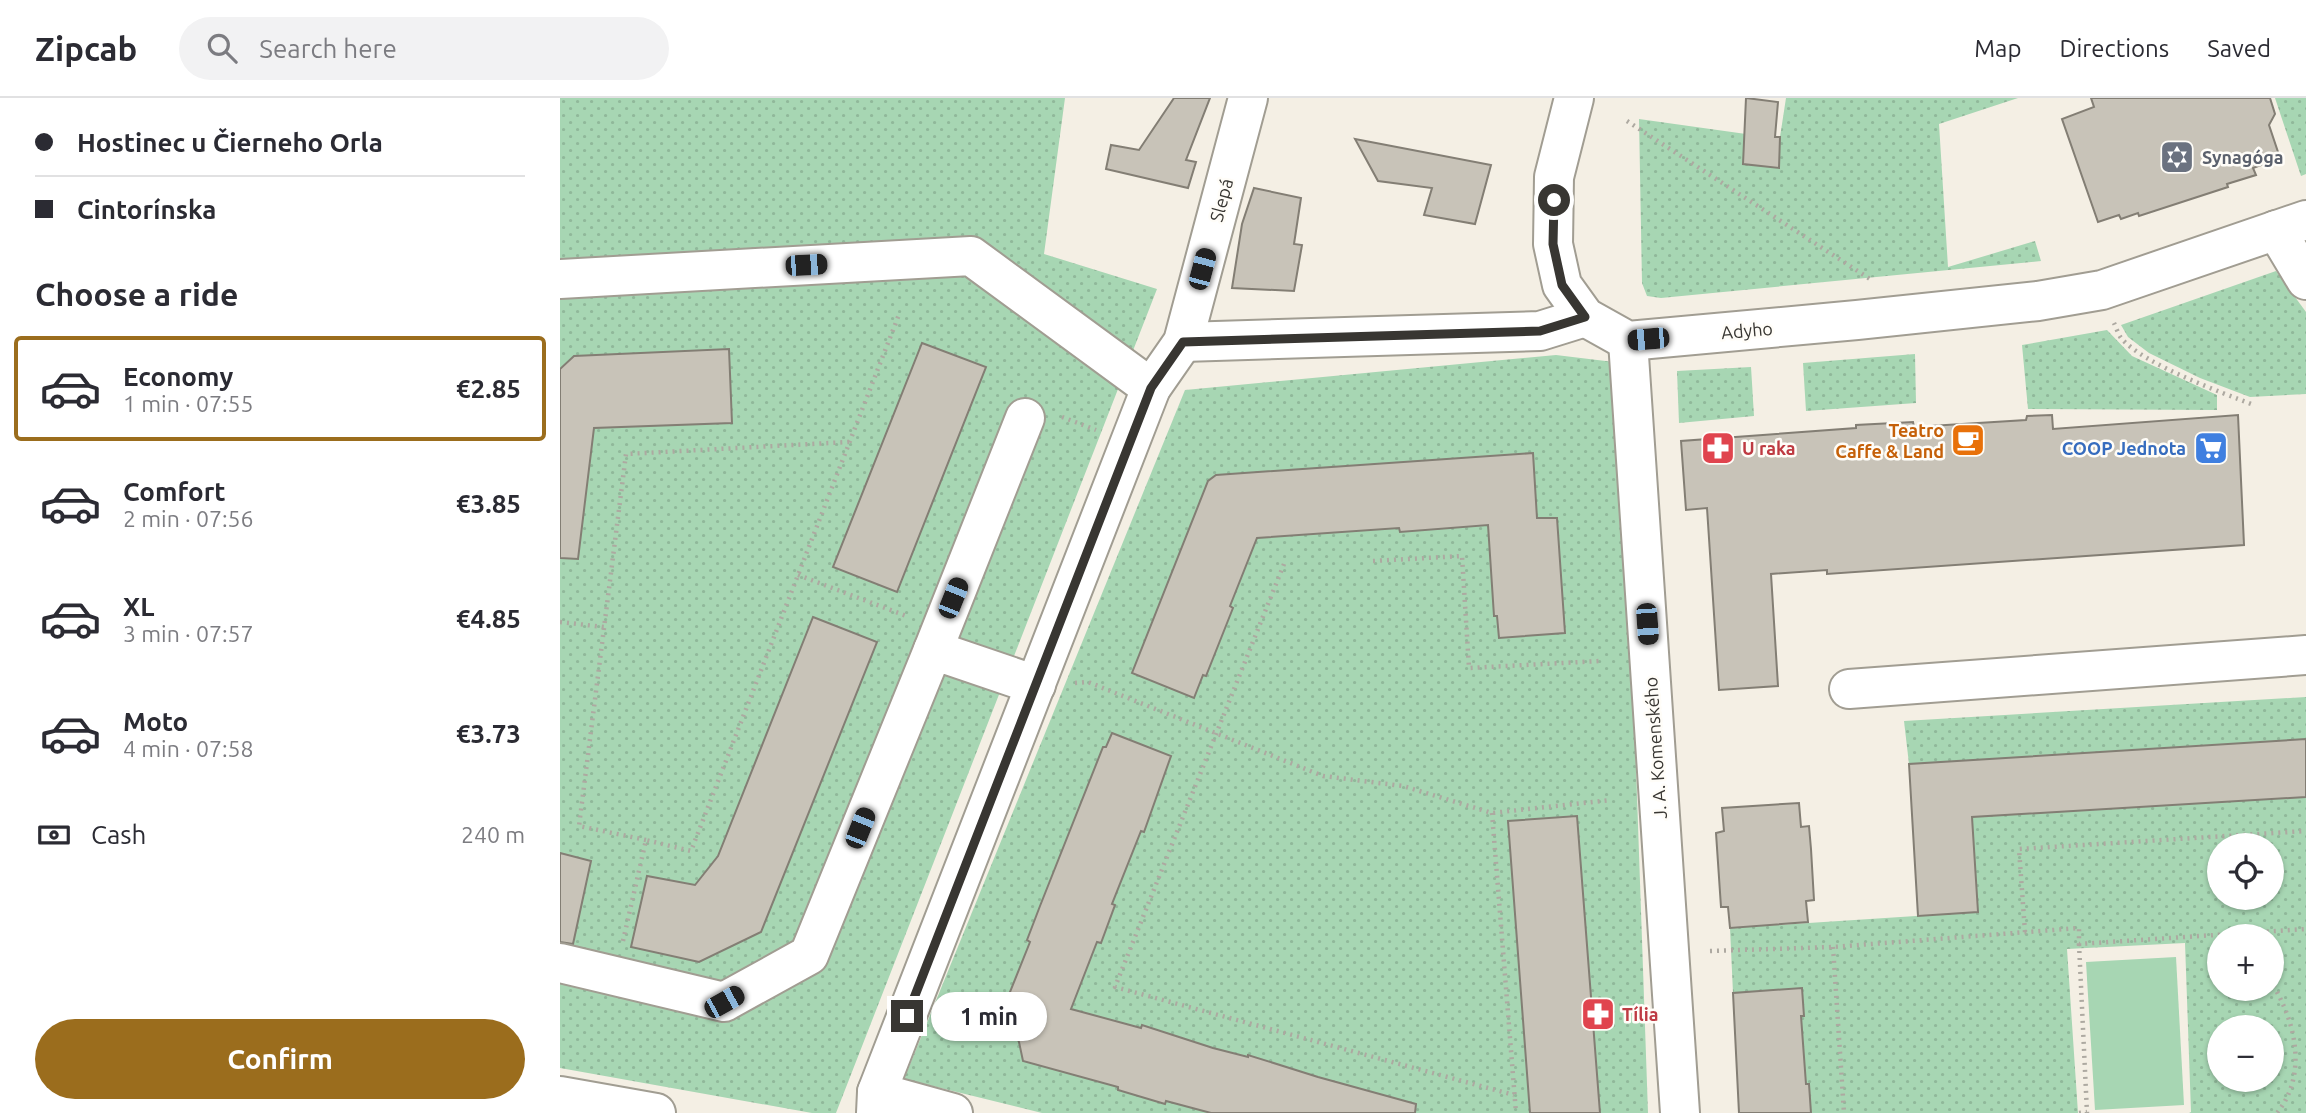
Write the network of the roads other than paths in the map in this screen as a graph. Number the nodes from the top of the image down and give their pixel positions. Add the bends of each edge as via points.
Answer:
1 (1248, 98) edge
2 (1574, 98) edge
3 (2291, 225) edge
4 (560, 279) edge
5 (2306, 280) edge
6 (1585, 317) junction
7 (1628, 341) junction
8 (1183, 342) junction
9 (1151, 388) junction
10 (1040, 416) road end
11 (926, 636) junction
12 (2306, 655) edge
13 (1036, 685) junction
14 (1849, 689) dead end
15 (560, 964) edge
16 (560, 1096) edge
17 (877, 1102) edge
18 (656, 1113) edge
19 (953, 1113) edge
20 (1680, 1113) edge

1 - 8 street, Slepá
2 - 6 street via 1554,177 1553,244 1562,285
3 - 5 street
3 - 7 street, Adyho via 2102,290 2038,301
4 - 9 street via 971,256
6 - 7 street
6 - 8 street via 1540,331
7 - 20 street, J. A. Komenského
8 - 9 street, Slepá
9 - 13 street, Slepá
10 - 11 street
11 - 13 street
11 - 15 street via 809,955 724,1002
12 - 14 street
13 - 17 street, Slepá
16 - 18 street
17 - 19 street

